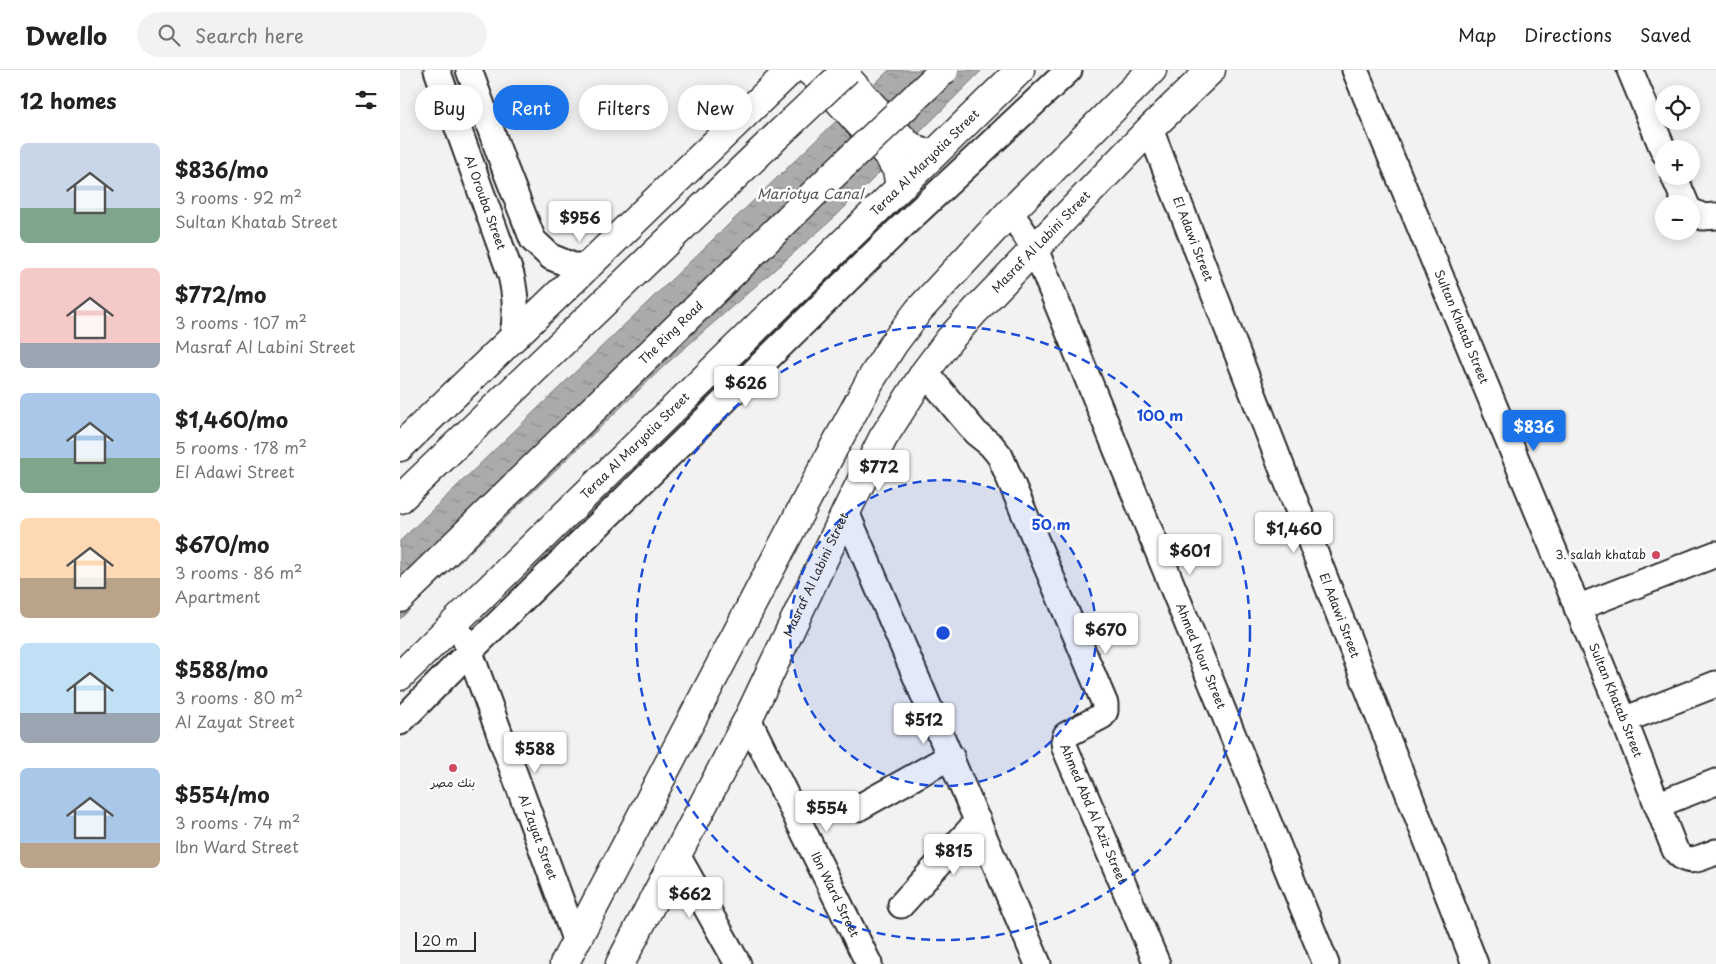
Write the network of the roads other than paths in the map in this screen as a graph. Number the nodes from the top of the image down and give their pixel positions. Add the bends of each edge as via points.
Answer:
1 (437, 70) edge
2 (469, 70) edge
3 (790, 70) edge
4 (808, 70) edge
5 (840, 70) edge
6 (847, 70) edge
7 (944, 70) edge
8 (1020, 70) edge
9 (1069, 70) edge
10 (1152, 70) edge
11 (1211, 70) edge
12 (1355, 70) edge
13 (1630, 70) edge
14 (1150, 129) junction
15 (1659, 140) edge
16 (932, 155) junction
17 (504, 166) junction
18 (476, 179) junction
19 (900, 187) junction
20 (1010, 212) junction
21 (1700, 216) edge
22 (1716, 216) edge
23 (1035, 248) junction
24 (586, 266) junction
25 (512, 338) junction
26 (925, 372) junction
27 (400, 447) edge
28 (400, 499) edge
29 (846, 512) junction
30 (1716, 554) edge
31 (400, 598) edge
32 (1577, 608) junction
33 (457, 619) junction
34 (469, 652) junction
35 (400, 676) edge
36 (1716, 684) edge
37 (748, 719) junction
38 (1624, 720) junction
39 (400, 722) edge
40 (951, 756) junction
41 (1716, 782) edge
42 (1657, 805) junction
43 (858, 808) dead end
44 (978, 821) junction
45 (677, 855) junction
46 (1706, 856) edge
47 (901, 905) dead end
48 (570, 953) edge
49 (1030, 961) edge
50 (620, 964) edge
51 (738, 964) edge
52 (869, 964) edge
53 (1156, 964) edge
54 (1326, 964) edge
55 (1475, 964) edge

1 - 18 street, Al Orouba Street
2 - 17 street
3 - 24 main road
4 - 19 main road, bridge via 888,155 897,170
5 - 16 main road, bridge via 906,143
6 - 28 main road, bridge
7 - 31 main road, The Ring Road, bridge
8 - 16 main road, Teraa Al Maryotia Street
9 - 34 street via 894,234
10 - 20 main road
11 - 14 main road, Masraf Al Labini Street
12 - 32 street, Sultan Khatab Street
13 - 15 street
14 - 23 main road, Masraf Al Labini Street
14 - 55 street, El Adawi Street
16 - 19 main road, Teraa Al Maryotia Street
17 - 18 street
17 - 24 street via 533,240 551,257
18 - 25 street, Al Orouba Street via 508,262 516,313
19 - 33 main road, Teraa Al Maryotia Street
20 - 23 street, Ahmed Nour Street
20 - 48 main road via 919,310 870,382
21 - 22 street
23 - 26 main road, Masraf Al Labini Street via 974,311
23 - 54 street, Ahmed Nour Street
24 - 25 main road
25 - 27 main road
26 - 29 main road, Masraf Al Labini Street via 883,438
26 - 53 street, Ahmed Abd Al Aziz Street via 976,433 1000,456 1105,704 1102,716 1066,735 1065,748
29 - 37 main road, Masraf Al Labini Street
29 - 40 street
30 - 32 street
32 - 38 street, Sultan Khatab Street
33 - 34 street, Al Zayat Street
33 - 35 main road, Teraa Al Maryotia Street
34 - 39 street
34 - 48 street, Al Zayat Street
36 - 38 street
37 - 45 main road, Masraf Al Labini Street
37 - 52 street, Ibn Ward Street
38 - 42 street, Sultan Khatab Street
40 - 43 street
40 - 44 street
41 - 42 street
42 - 46 street, Sultan Khatab Street via 1680,856 1688,860
44 - 47 street
44 - 49 street
45 - 50 main road, Masraf Al Labini Street
45 - 51 street

